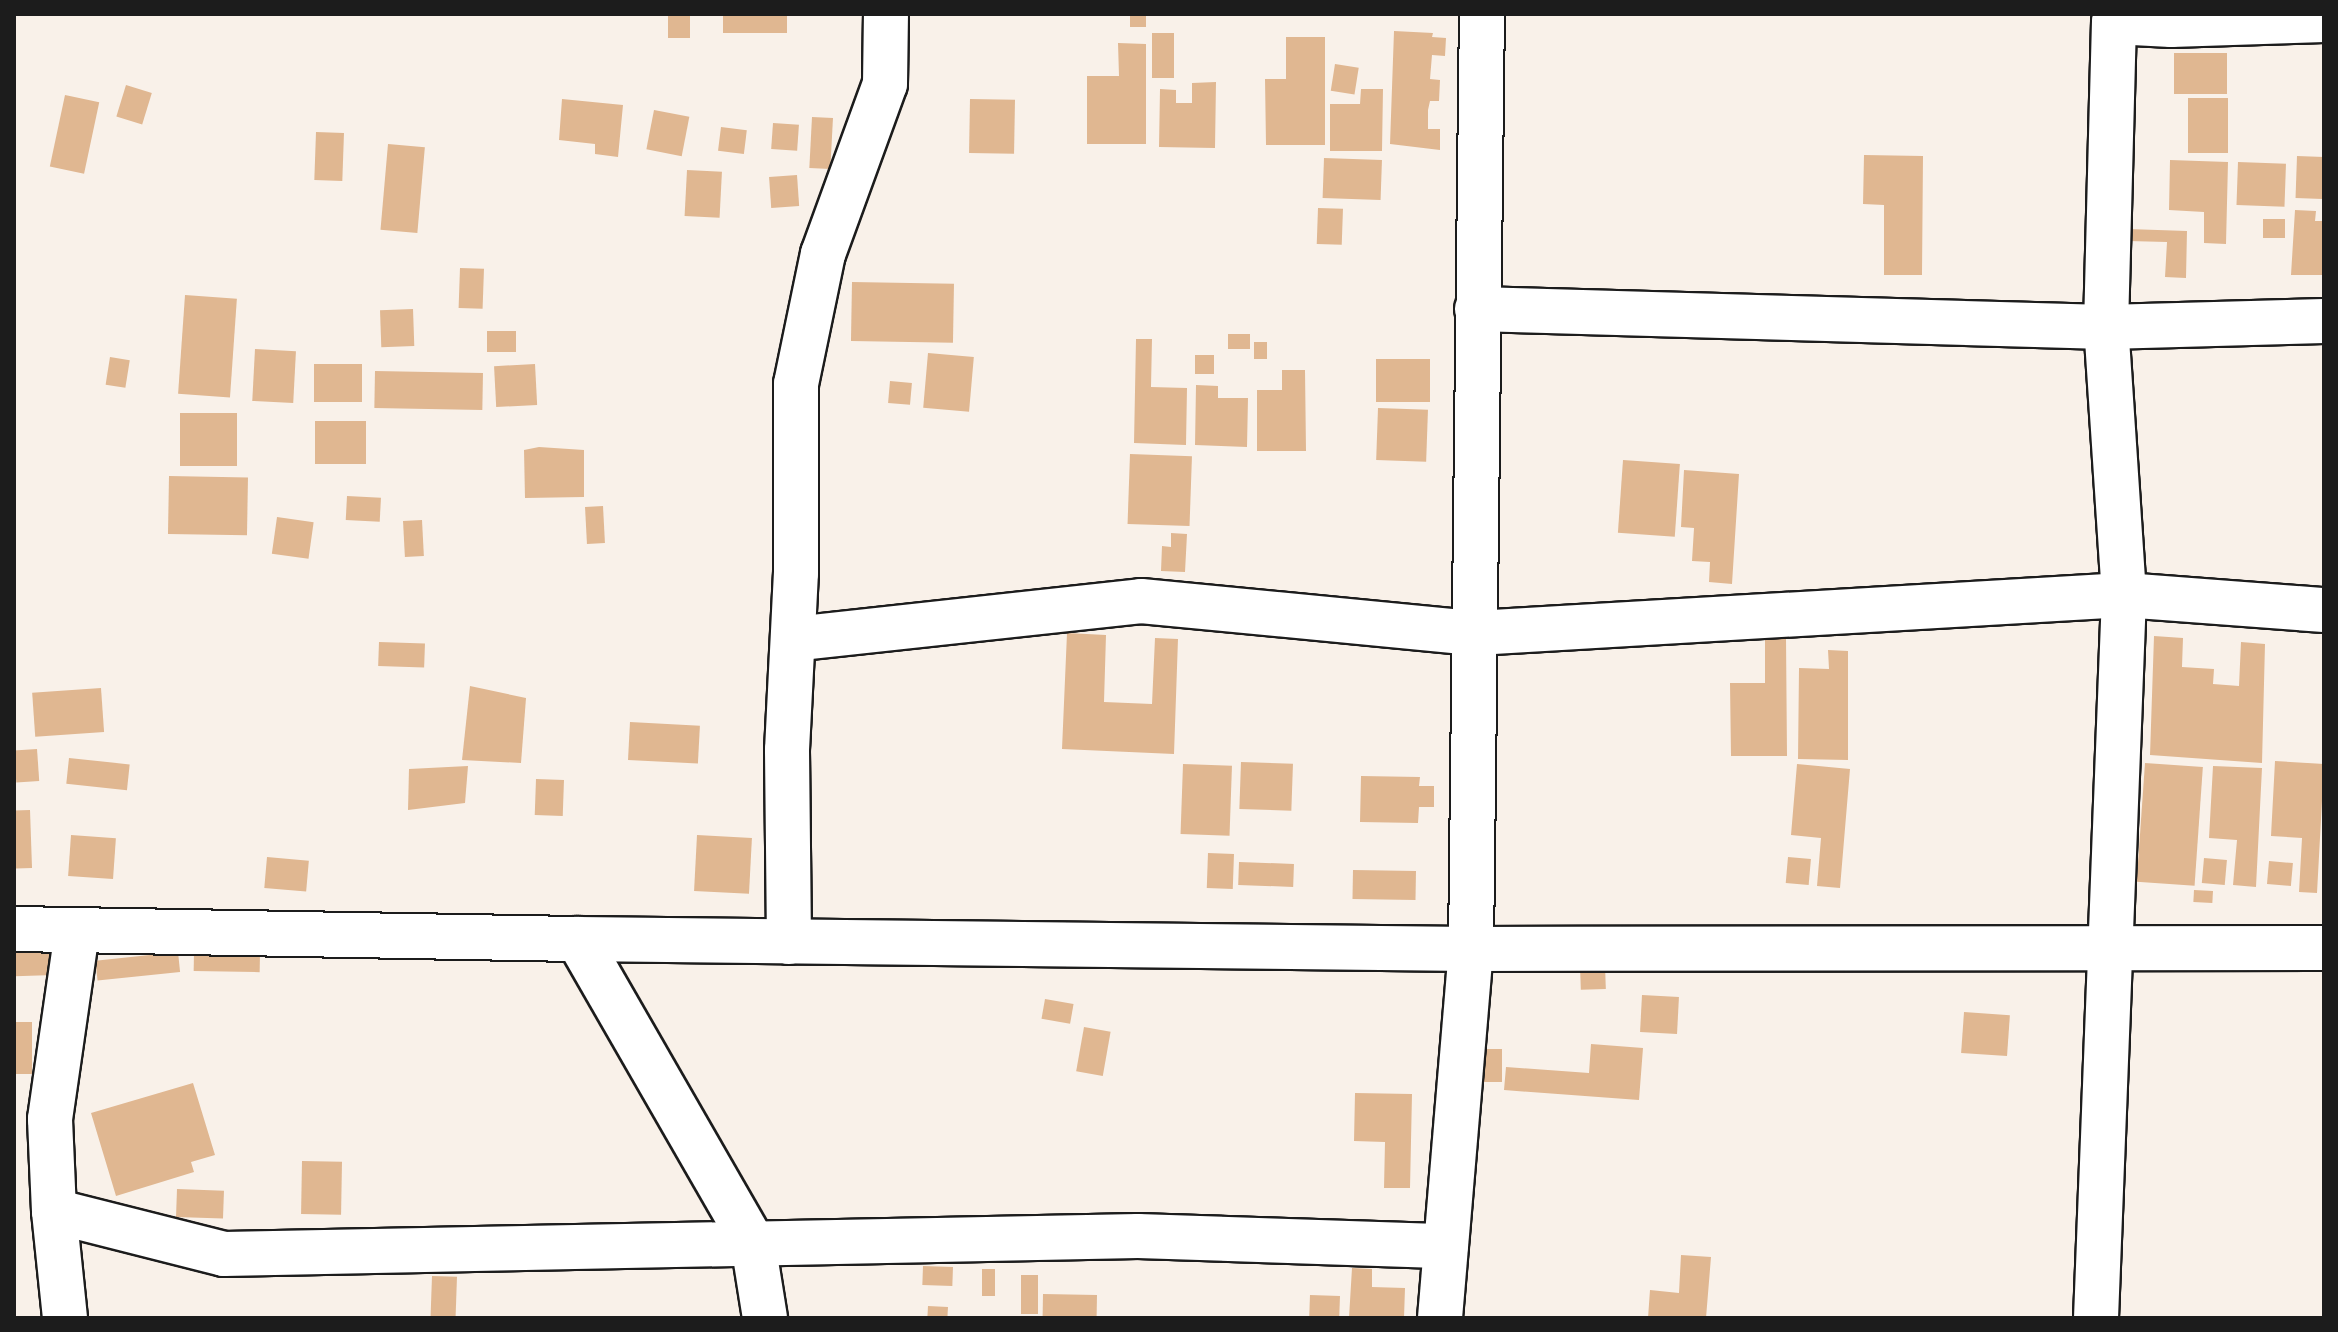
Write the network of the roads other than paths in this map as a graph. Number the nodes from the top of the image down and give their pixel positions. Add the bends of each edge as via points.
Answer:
1 (886, 14) edge
2 (1482, 14) edge
3 (2324, 20) edge
4 (1477, 309) junction
5 (2324, 321) edge
6 (2106, 327) junction
7 (2124, 595) junction
8 (2324, 610) edge
9 (1476, 633) junction
10 (793, 639) junction
11 (14, 929) edge
12 (77, 931) junction
13 (578, 939) junction
14 (789, 942) junction
15 (2112, 948) junction
16 (2324, 948) edge
17 (1471, 949) junction
18 (54, 1211) junction
19 (753, 1243) junction
20 (1446, 1246) junction
21 (65, 1318) edge
22 (765, 1318) edge
23 (1440, 1318) edge
24 (2096, 1318) edge

1 - 10 street via 885,84 823,254 796,384
2 - 4 street
3 - 6 street via 2114,22
4 - 6 street
4 - 9 street
5 - 6 street
6 - 7 street
7 - 8 street
7 - 9 street
7 - 15 street
9 - 10 street via 1141,601
9 - 17 street
10 - 14 street via 787,750
11 - 12 street
12 - 13 street
12 - 18 street via 50,1119
13 - 14 street
13 - 19 street
14 - 17 street
15 - 16 street
15 - 17 street
15 - 24 street
17 - 20 street
18 - 19 street via 224,1254
18 - 21 street
19 - 20 street via 1138,1236
19 - 22 street
20 - 23 street

